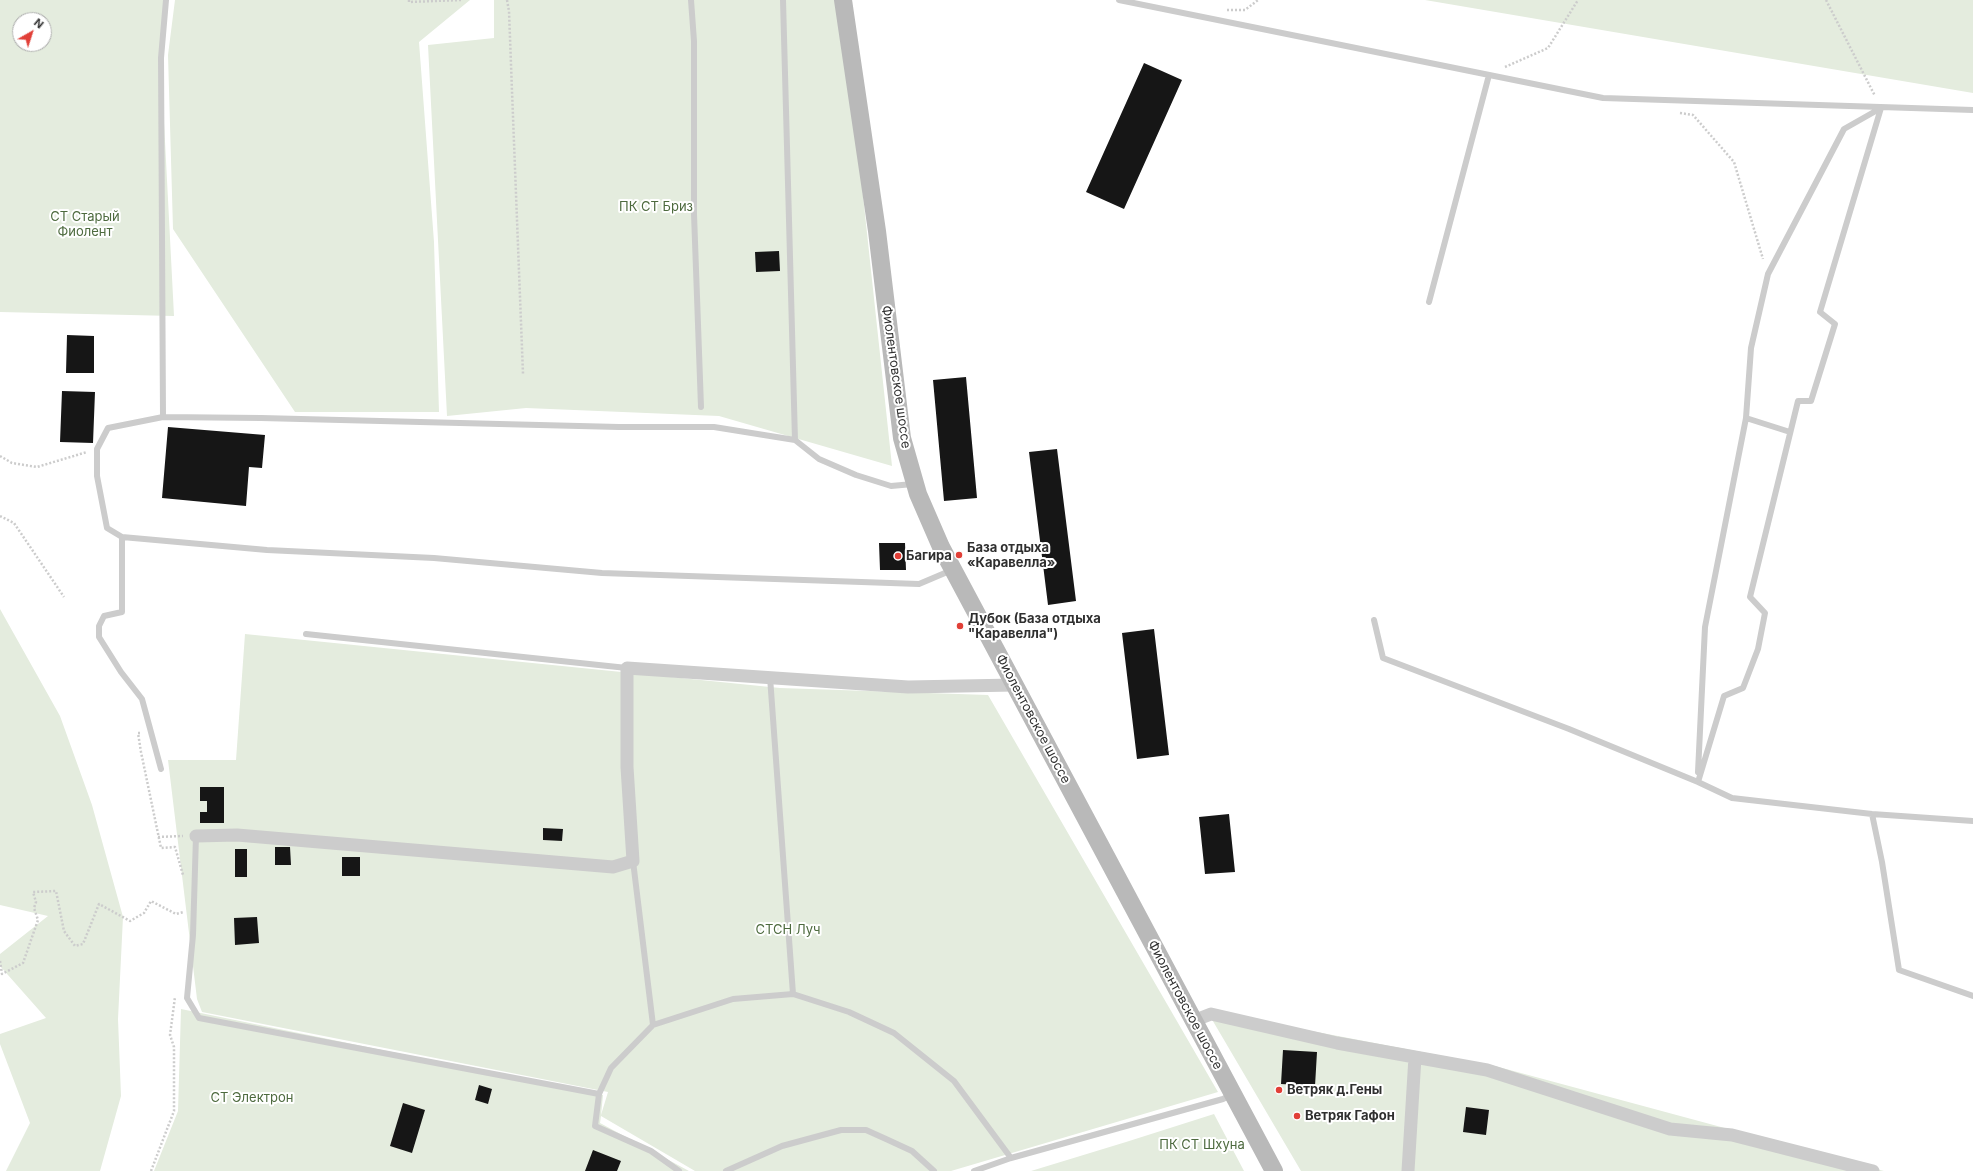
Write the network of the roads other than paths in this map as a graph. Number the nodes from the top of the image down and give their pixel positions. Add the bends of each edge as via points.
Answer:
1 (166, 0) edge
2 (690, 0) edge
3 (783, 0) edge
4 (843, 0) edge
5 (1118, 0) edge
6 (1489, 75) junction
7 (1881, 108) junction
8 (1973, 110) edge
9 (1429, 302) dead end
10 (701, 407) dead end
11 (163, 417) junction
12 (1746, 418) junction
13 (1790, 432) junction
14 (795, 440) junction
15 (915, 484) junction
16 (122, 538) junction
17 (953, 570) junction
18 (1374, 620) dead end
19 (306, 634) dead end
20 (627, 668) junction
21 (770, 677) junction
22 (1015, 685) junction
23 (161, 769) dead end
24 (1698, 782) junction
25 (1872, 814) junction
26 (1973, 821) edge
27 (196, 836) joint
28 (633, 861) junction
29 (793, 994) junction
30 (1973, 996) edge
31 (1193, 1021) junction
32 (653, 1025) junction
33 (1415, 1057) junction
34 (599, 1094) junction
35 (1232, 1094) junction
36 (1011, 1158) junction
37 (679, 1171) edge
38 (726, 1171) edge
39 (934, 1171) edge
40 (974, 1171) edge
41 (1274, 1171) edge
42 (1408, 1171) edge
43 (1873, 1171) edge

1 - 11 lane via 161,58
2 - 10 lane via 694,41 694,214
3 - 14 lane
4 - 15 main road, Фиолентовское шоссе via 877,231 902,438
5 - 6 lane
6 - 7 lane via 1603,98
6 - 9 lane
7 - 8 lane
7 - 12 lane via 1844,129 1768,274 1751,348
7 - 13 lane via 1820,312 1835,324 1811,401 1798,401
11 - 14 lane via 714,427
11 - 16 lane via 108,428 97,449 97,476 107,528
12 - 13 lane
12 - 24 lane via 1705,627
13 - 24 lane via 1750,597 1765,613 1758,649 1743,688 1724,696
14 - 15 lane via 819,459 856,475 891,486
15 - 17 main road, Фиолентовское шоссе
16 - 17 lane via 267,550 434,558 602,573 919,584
16 - 23 lane via 122,612 104,616 99,626 100,637 121,672 142,699
17 - 22 main road, Фиолентовское шоссе
18 - 24 lane via 1383,658 1569,729
19 - 20 lane
20 - 21 street
20 - 28 street via 627,767
21 - 22 street via 908,687
21 - 29 lane
22 - 31 main road, Фиолентовское шоссе
24 - 25 lane via 1732,798
25 - 26 lane
25 - 30 lane via 1899,970
27 - 28 street via 237,835 613,867
27 - 34 lane via 193,935 186,998 199,1018
28 - 32 lane
29 - 32 lane via 733,999
29 - 36 lane via 849,1012 894,1033 954,1081
31 - 33 street via 1211,1014 1337,1043
31 - 35 main road, Фиолентовское шоссе
32 - 34 lane via 611,1068
33 - 42 street
33 - 43 street via 1488,1070 1670,1128 1732,1135
34 - 37 lane via 595,1126 650,1151
35 - 36 lane
35 - 41 main road, Фиолентовское шоссе
36 - 40 lane
38 - 39 lane via 782,1146 841,1130 866,1130 912,1151

